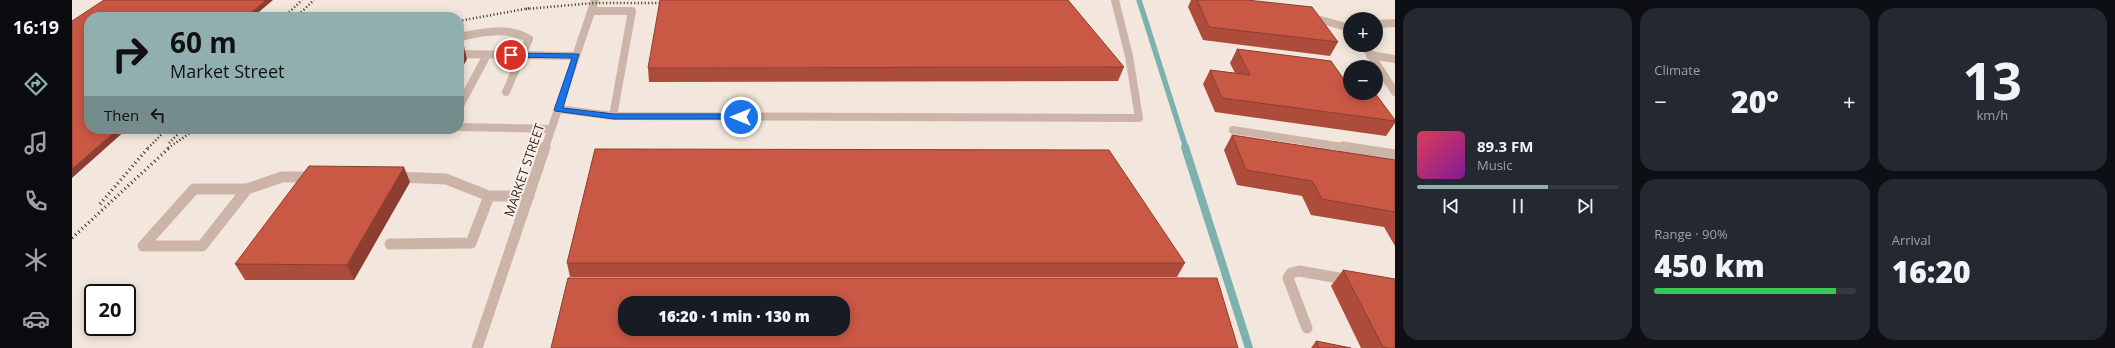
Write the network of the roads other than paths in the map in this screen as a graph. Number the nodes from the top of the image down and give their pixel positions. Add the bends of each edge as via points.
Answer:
1 (595, 0) edge
2 (1115, 0) edge
3 (592, 11) junction
4 (1298, 14) edge
5 (1395, 23) edge
6 (1383, 24) edge
7 (1343, 26) edge
8 (464, 36) edge
9 (1368, 52) edge
10 (464, 54) edge
11 (487, 55) junction
12 (522, 55) junction
13 (1370, 55) junction
14 (576, 56) junction
15 (1395, 59) edge
16 (506, 92) dead end
17 (1395, 92) edge
18 (464, 98) edge
19 (558, 110) junction
20 (614, 116) junction
21 (464, 127) edge
22 (551, 129) junction
23 (1233, 130) dead end
24 (1395, 155) edge
25 (327, 177) edge
26 (388, 177) edge
27 (247, 189) junction
28 (489, 196) junction
29 (529, 196) junction
30 (390, 244) dead end
31 (1365, 283) edge
32 (1307, 328) dead end
33 (477, 348) edge

1 - 3 street, MARKET STREET
2 - 20 street via 1129,56 1140,118
3 - 14 street, MARKET STREET
3 - 20 street via 632,11
4 - 7 street
5 - 6 street
8 - 12 street via 503,31 521,33 529,39
9 - 13 street
10 - 11 street
11 - 12 street
11 - 18 street
12 - 14 street
12 - 16 street
13 - 15 street
13 - 17 street
14 - 19 street, MARKET STREET
19 - 20 street
19 - 22 street, MARKET STREET
21 - 22 street
22 - 29 street, MARKET STREET
23 - 24 street
25 - 27 street via 282,177
26 - 28 street via 446,179
27 - 27 street via 202,246 142,246 194,189
28 - 29 street
28 - 30 street via 471,243
29 - 33 street, MARKET STREET
31 - 32 street via 1299,271 1291,274 1288,278

